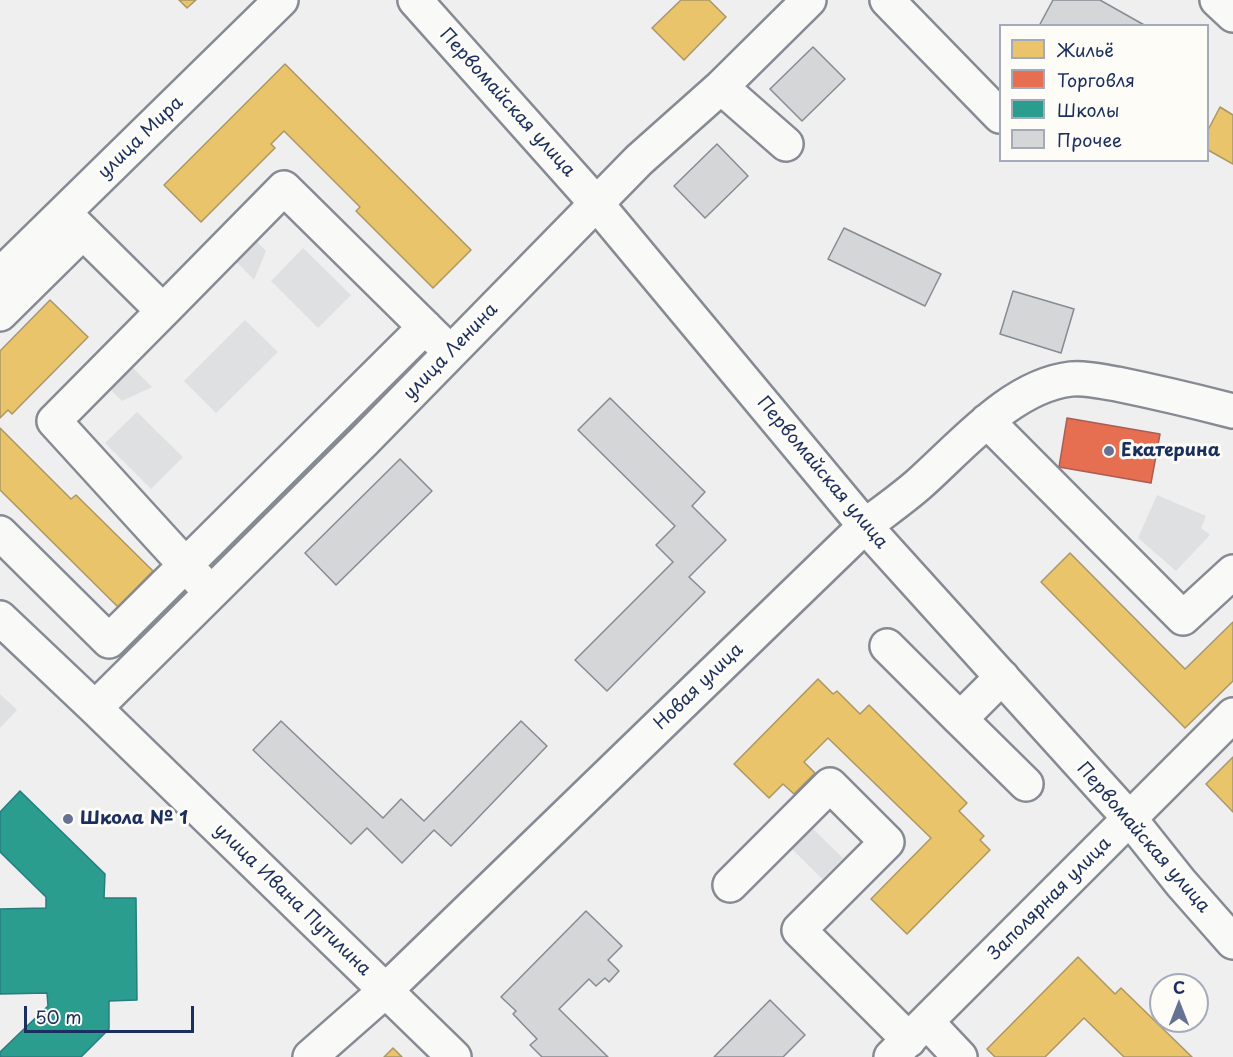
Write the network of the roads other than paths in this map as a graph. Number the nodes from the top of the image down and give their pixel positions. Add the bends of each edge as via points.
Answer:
1 (281, 0) edge
2 (415, 0) edge
3 (809, 0) edge
4 (887, 0) edge
5 (1217, 0) edge
6 (1233, 15) edge
7 (721, 87) junction
8 (999, 115) edge
9 (786, 144) dead end
10 (596, 203) junction
11 (73, 222) junction
12 (0, 275) edge
13 (163, 310) junction
14 (0, 314) edge
15 (425, 327) junction
16 (450, 353) junction
17 (1233, 411) edge
18 (987, 421) junction
19 (865, 526) junction
20 (0, 532) edge
21 (185, 565) junction
22 (1233, 572) edge
23 (211, 593) junction
24 (0, 618) edge
25 (887, 646) dead end
26 (1002, 677) junction
27 (95, 708) junction
28 (1233, 715) edge
29 (960, 719) junction
30 (1026, 784) dead end
31 (1130, 819) junction
32 (730, 885) dead end
33 (1233, 942) edge
34 (385, 991) junction
35 (909, 1040) edge
36 (316, 1055) edge
37 (454, 1057) edge
38 (960, 1057) edge

1 - 11 street, улица Мира
2 - 10 street, Первомайская улица
3 - 7 street, улица Ленина
4 - 8 street
5 - 6 street
7 - 9 street
7 - 10 street, улица Ленина
10 - 16 street, улица Ленина
10 - 19 street, Первомайская улица
11 - 12 street, улица Мира
11 - 13 street
11 - 14 street
13 - 15 street via 284,188
13 - 21 street via 54,421
15 - 16 street
15 - 21 street
16 - 23 street, улица Ленина
17 - 18 street, Новая улица via 1141,389 1072,379 1024,394
18 - 19 street, Новая улица
18 - 22 street via 1183,618
19 - 26 street, Первомайская улица
19 - 34 street, Новая улица
20 - 21 street via 109,641
21 - 23 street
23 - 27 street, улица Ленина
24 - 27 street, улица Ивана Путилина
25 - 29 street
26 - 29 street
26 - 31 street, Первомайская улица
27 - 34 street, улица Ивана Путилина
28 - 31 street, Заполярная улица
29 - 30 street
31 - 33 street, Первомайская улица
31 - 35 street, Заполярная улица
32 - 35 street via 830,785 887,842 799,930
34 - 36 street, Новая улица
34 - 37 street, улица Ивана Путилина
35 - 38 street

